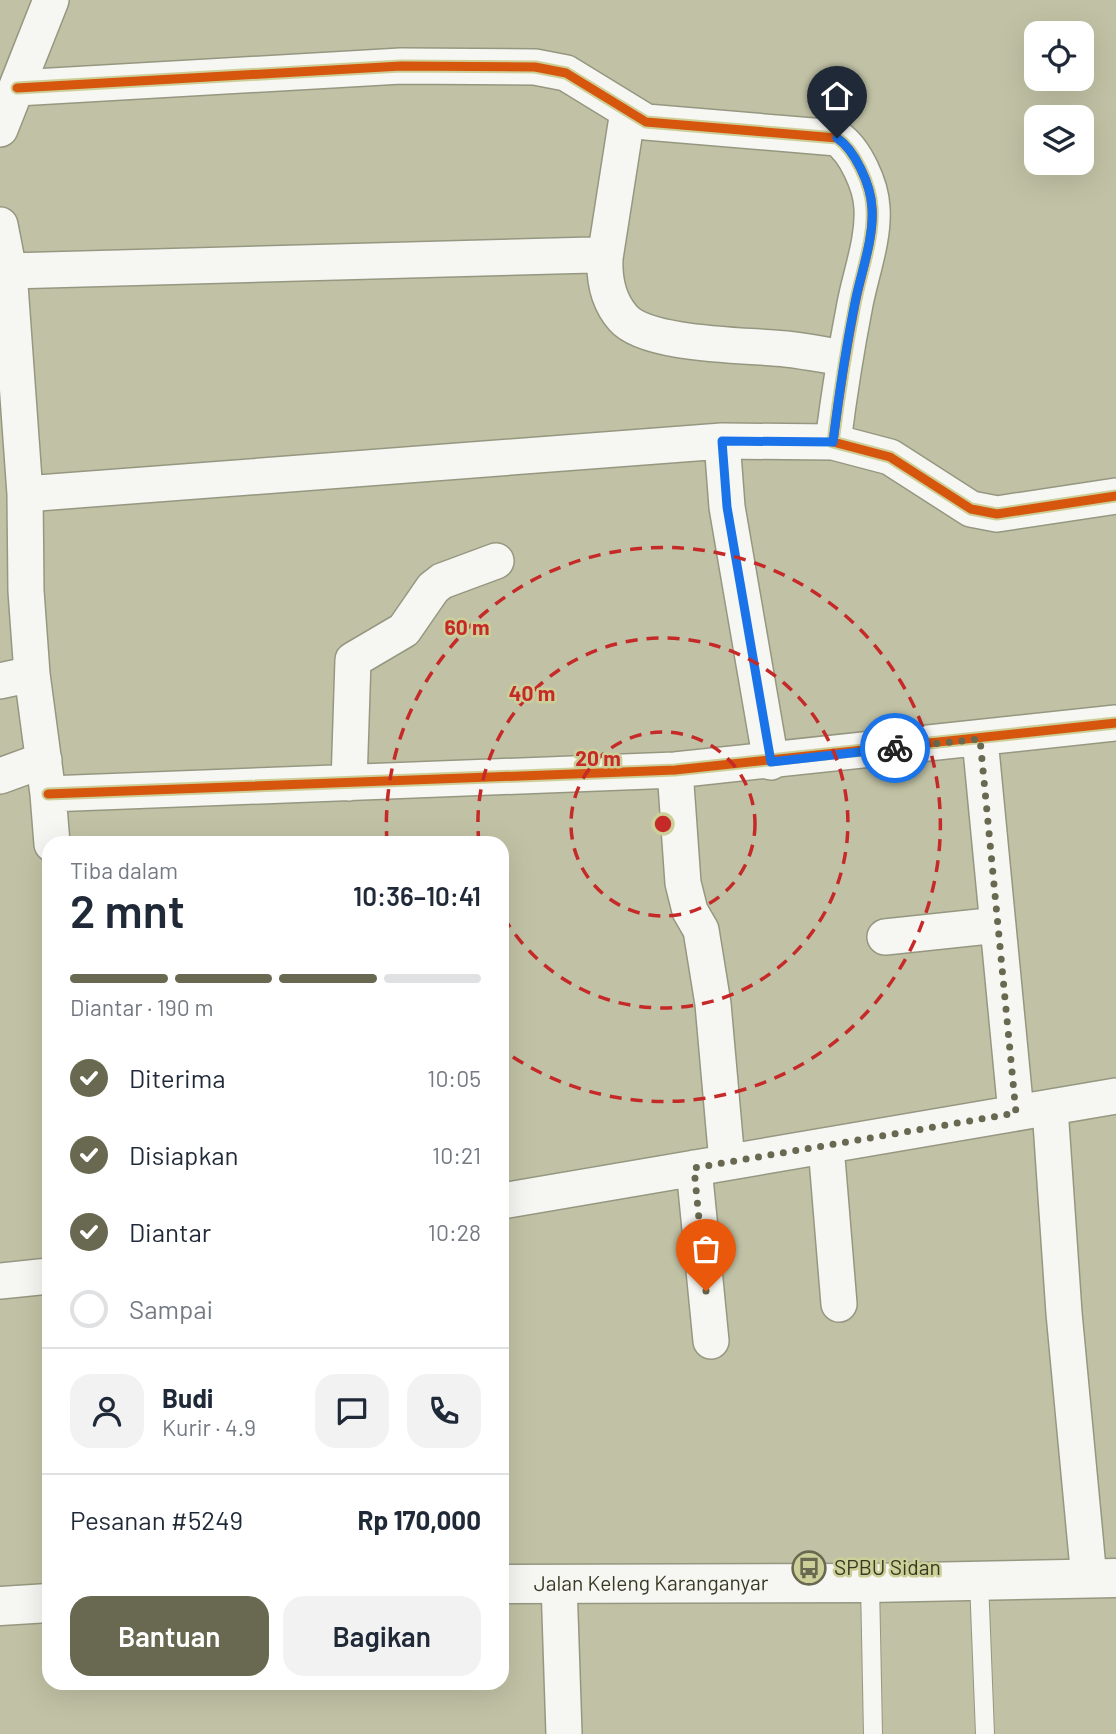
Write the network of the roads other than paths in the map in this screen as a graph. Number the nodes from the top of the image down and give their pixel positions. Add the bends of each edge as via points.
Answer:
1 (51, 0) edge
2 (17, 88) junction
3 (628, 111) junction
4 (0, 129) edge
5 (0, 225) edge
6 (605, 258) junction
7 (9, 271) junction
8 (844, 358) junction
9 (722, 441) junction
10 (833, 442) junction
11 (25, 494) junction
12 (1116, 496) edge
13 (496, 561) dead end
14 (13, 594) edge
15 (16, 677) edge
16 (1116, 723) edge
17 (980, 739) junction
18 (44, 760) junction
19 (771, 762) junction
20 (675, 770) junction
21 (0, 776) edge
22 (349, 783) junction
23 (48, 794) junction
24 (51, 836) edge
25 (998, 925) junction
26 (885, 937) dead end
27 (1116, 1097) edge
28 (1051, 1108) junction
29 (1016, 1113) junction
30 (826, 1146) junction
31 (710, 1165) junction
32 (509, 1200) edge
33 (42, 1277) edge
34 (0, 1281) edge
35 (839, 1304) dead end
36 (711, 1340) dead end
37 (1103, 1578) edge
38 (979, 1581) junction
39 (870, 1583) junction
40 (528, 1584) edge
41 (42, 1603) edge
42 (0, 1606) edge
43 (564, 1734) edge
44 (873, 1734) edge
45 (985, 1734) edge

1 - 2 street
2 - 3 street via 401,66 535,67 566,73
2 - 4 street
3 - 6 street
3 - 8 street via 646,122 837,138 847,145 872,207
5 - 7 street
6 - 7 street
6 - 8 street via 609,294 632,325 723,346
7 - 11 street
8 - 10 street
9 - 10 street
9 - 11 street
9 - 19 street via 727,507
10 - 12 street via 890,457 971,509 998,514
11 - 14 street
13 - 22 street via 442,581 404,630 353,660
14 - 15 street
15 - 18 street
16 - 17 street
17 - 19 street
17 - 25 street
18 - 21 street
18 - 23 street
19 - 20 street
20 - 22 street
20 - 31 street via 683,883 701,930 713,1004
22 - 23 street
23 - 24 street
25 - 26 street
25 - 29 street
27 - 28 street
28 - 29 street
28 - 37 street via 1064,1313
29 - 30 street
30 - 31 street
30 - 35 street
31 - 32 street
31 - 36 street
33 - 34 street
37 - 38 main road, Jalan Keleng Karanganyar
38 - 39 main road, Jalan Keleng Karanganyar
38 - 45 lane
39 - 40 main road, Jalan Keleng Karanganyar
39 - 44 lane
40 - 43 street
41 - 42 main road

